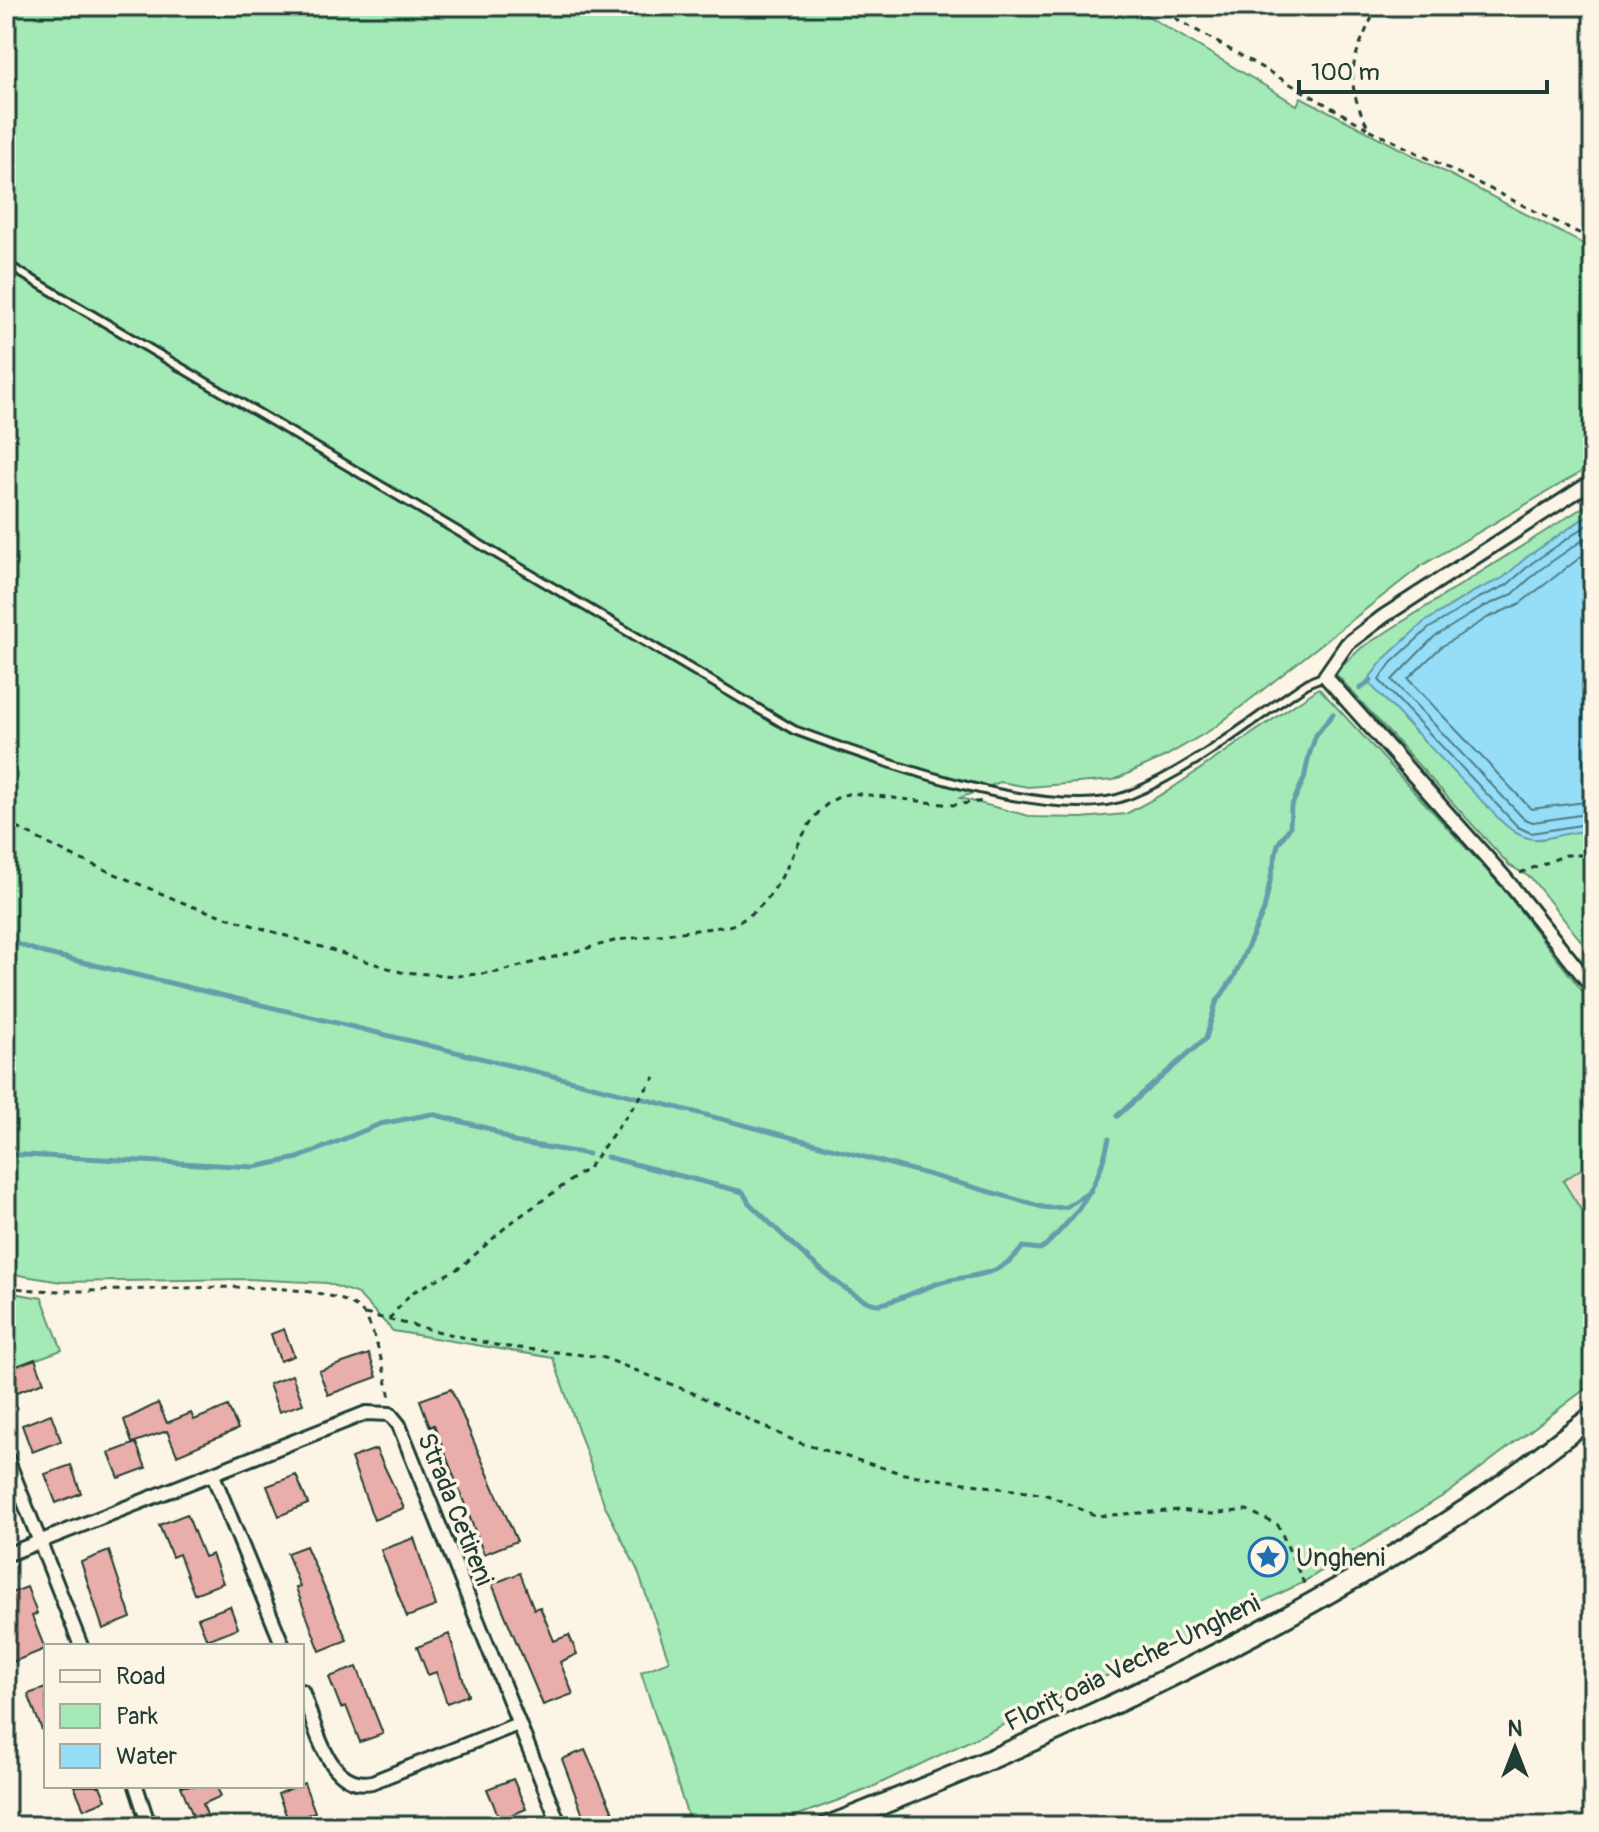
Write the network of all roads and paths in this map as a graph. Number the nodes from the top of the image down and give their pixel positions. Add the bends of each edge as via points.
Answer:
1 (1154, 6) edge
2 (1377, 6) edge
3 (1369, 129) junction
4 (1593, 240) edge
5 (6, 264) edge
6 (1593, 481) edge
7 (1325, 676) junction
8 (1011, 797) junction
9 (6, 822) edge
10 (1593, 855) edge
11 (1505, 878) junction
12 (1593, 988) edge
13 (655, 1077) dead end
14 (6, 1286) edge
15 (365, 1314) junction
16 (389, 1319) junction
17 (390, 1414) junction
18 (1593, 1416) edge
19 (6, 1456) edge
20 (213, 1475) junction
21 (40, 1542) junction
22 (6, 1555) edge
23 (1312, 1602) junction
24 (80, 1644) edge
25 (282, 1644) edge
26 (304, 1696) edge
27 (518, 1724) junction
28 (137, 1788) edge
29 (149, 1826) edge
30 (560, 1826) edge
31 (828, 1826) edge

1 - 3 path
2 - 3 path via 1354,58 1351,87
3 - 4 path
5 - 8 lane via 794,730 872,759
6 - 7 street via 1384,616 1347,644
7 - 8 lane via 1181,769 1127,796 1096,803
7 - 11 street
8 - 9 path via 952,805 852,793 838,796 822,805 784,877 749,919 457,976 401,972 191,906
10 - 11 path via 1566,855
11 - 12 street
13 - 16 path via 588,1168 508,1225 461,1267 411,1293
14 - 15 path via 84,1292 295,1288 337,1295
15 - 16 path
15 - 17 path via 390,1397
16 - 23 path via 500,1346 602,1357 797,1442 904,1474 1036,1493 1097,1516 1247,1510 1278,1525
17 - 20 street, Strada Cetireni via 366,1413
17 - 27 street, Strada Cetireni via 399,1425
18 - 23 main road, Florițoaia Veche-Ungheni via 1471,1505
19 - 21 street
20 - 21 street, Strada Cetireni
20 - 25 street
21 - 22 street, Strada Cetireni
21 - 24 street
23 - 31 main road, Florițoaia Veche-Ungheni via 1076,1721
26 - 27 street via 334,1767 354,1783 372,1782
27 - 30 street, Strada Cetireni
28 - 29 street

